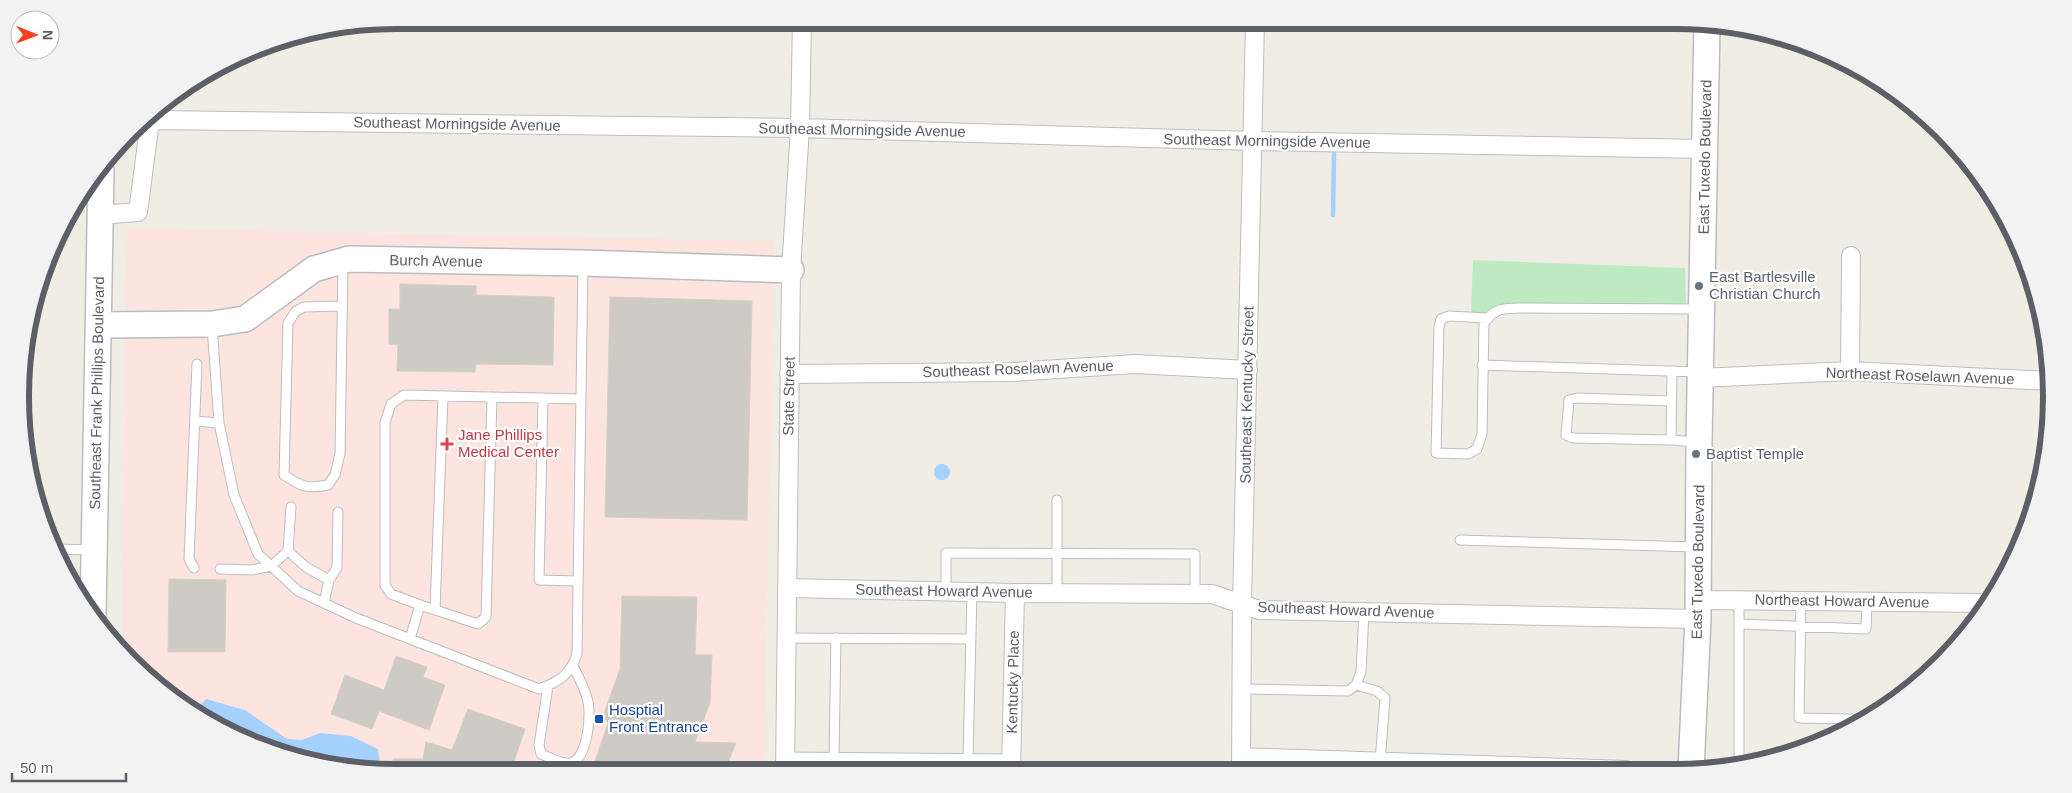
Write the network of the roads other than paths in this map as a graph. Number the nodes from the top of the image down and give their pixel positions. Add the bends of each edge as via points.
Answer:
1 (802, 29) edge
2 (1255, 29) edge
3 (1707, 31) edge
4 (154, 120) edge
5 (149, 124) edge
6 (800, 128) junction
7 (1253, 141) junction
8 (1705, 149) junction
9 (101, 179) edge
10 (100, 215) junction
11 (1851, 256) dead end
12 (343, 261) junction
13 (583, 263) junction
14 (791, 270) junction
15 (342, 306) junction
16 (1702, 309) junction
17 (1488, 318) junction
18 (212, 324) junction
19 (99, 325) junction
20 (197, 364) dead end
21 (1482, 365) junction
22 (1248, 370) junction
23 (1672, 371) junction
24 (1850, 371) junction
25 (789, 374) junction
26 (1701, 375) junction
27 (2042, 381) edge
28 (443, 396) junction
29 (492, 397) junction
30 (543, 398) junction
31 (580, 399) junction
32 (1672, 401) junction
33 (195, 421) junction
34 (219, 423) junction
35 (1671, 440) junction
36 (1699, 442) junction
37 (1057, 500) dead end
38 (291, 507) dead end
39 (338, 512) dead end
40 (1460, 540) dead end
41 (1699, 547) junction
42 (62, 548) edge
43 (94, 550) junction
44 (288, 551) junction
45 (1057, 553) junction
46 (270, 566) junction
47 (194, 568) dead end
48 (220, 569) dead end
49 (329, 580) junction
50 (578, 580) junction
51 (787, 588) junction
52 (946, 592) junction
53 (972, 592) junction
54 (1015, 593) junction
55 (1056, 593) junction
56 (1195, 594) junction
57 (1739, 600) junction
58 (1801, 601) junction
59 (1867, 602) junction
60 (324, 603) junction
61 (1980, 603) edge
62 (93, 604) edge
63 (1242, 605) junction
64 (420, 606) junction
65 (1698, 609) junction
66 (435, 610) junction
67 (1364, 612) junction
68 (1739, 624) junction
69 (1800, 626) junction
70 (786, 638) junction
71 (836, 638) junction
72 (410, 639) junction
73 (971, 639) junction
74 (573, 666) junction
75 (1356, 685) junction
76 (548, 686) junction
77 (1241, 688) junction
78 (1851, 719) edge
79 (834, 757) junction
80 (914, 758) junction
81 (967, 758) junction
82 (1739, 758) edge
83 (1380, 762) junction
84 (1691, 763) edge
85 (785, 764) edge
86 (914, 764) edge
87 (966, 764) edge
88 (1005, 764) edge
89 (1011, 764) edge
90 (1241, 764) edge
91 (1401, 764) edge

1 - 6 street, State Street
2 - 7 street, Southeast Kentucky Street
3 - 8 street, East Tuxedo Boulevard
4 - 6 street, Southeast Morningside Avenue
5 - 10 street, Southeast Morningside Avenue via 138,212
6 - 7 street, Southeast Morningside Avenue
6 - 14 street, State Street
7 - 8 street, Southeast Morningside Avenue
7 - 22 street, Southeast Kentucky Street
8 - 16 street, East Tuxedo Boulevard
9 - 10 street, Southeast Frank Phillips Boulevard
10 - 19 street, Southeast Frank Phillips Boulevard
11 - 24 street
12 - 13 street, Burch Avenue
12 - 15 lane
12 - 18 street, Burch Avenue via 314,269 245,319
13 - 14 street, Burch Avenue
13 - 31 lane
14 - 25 street, State Street
15 - 15 lane via 340,454 336,475 328,485 301,486 284,475 288,323 296,311 304,307
16 - 17 lane via 1504,308
16 - 26 street, East Tuxedo Boulevard
17 - 21 lane via 1484,323
17 - 21 lane via 1448,316 1441,319 1436,453 1468,454 1477,449 1482,434
18 - 19 street, Burch Avenue
18 - 34 lane
19 - 43 street, Southeast Frank Phillips Boulevard
20 - 33 lane
21 - 23 lane
22 - 25 street, Southeast Roselawn Avenue via 1135,364 1013,372
22 - 63 street, Southeast Kentucky Street
23 - 26 lane
23 - 32 lane
24 - 26 street, Northeast Roselawn Avenue
24 - 27 street, Northeast Roselawn Avenue
25 - 51 street, State Street
26 - 36 street, East Tuxedo Boulevard
28 - 29 lane
28 - 64 lane via 404,395 391,404 385,423 385,585 391,594
28 - 66 lane
29 - 30 lane
29 - 66 lane via 486,617 478,624
30 - 31 lane
30 - 50 lane via 539,580
31 - 50 lane
32 - 35 lane
32 - 35 lane via 1569,400 1566,435 1573,438
33 - 34 lane
33 - 47 lane via 190,559
34 - 46 lane via 234,495 258,554
35 - 36 lane
36 - 41 street, East Tuxedo Boulevard
37 - 45 lane
38 - 44 lane
39 - 49 lane via 337,568
40 - 41 lane
41 - 65 street, East Tuxedo Boulevard
42 - 43 lane
43 - 62 street, Southeast Frank Phillips Boulevard
44 - 46 lane
44 - 49 lane via 306,567
45 - 52 lane via 946,553
45 - 55 lane
45 - 56 lane via 1195,554
46 - 48 lane via 252,570
46 - 60 lane via 298,591
49 - 60 lane
50 - 74 lane via 577,654
51 - 52 street, Southeast Howard Avenue
51 - 70 street, State Street
52 - 53 street, Southeast Howard Avenue
53 - 54 street, Southeast Howard Avenue
53 - 73 lane
54 - 55 street, Southeast Howard Avenue
54 - 89 street, Kentucky Place
55 - 56 street, Southeast Howard Avenue
56 - 63 street, Southeast Howard Avenue via 1212,594
57 - 58 street, Northeast Howard Avenue
57 - 65 street, Northeast Howard Avenue
57 - 68 lane
58 - 59 street, Northeast Howard Avenue
58 - 69 lane
59 - 61 street, Northeast Howard Avenue
59 - 69 lane via 1866,629
60 - 72 lane
63 - 67 street, Southeast Howard Avenue via 1260,610
63 - 77 street, Southeast Kentucky Street
64 - 66 lane
64 - 72 lane
65 - 67 street, Southeast Howard Avenue
65 - 84 street, East Tuxedo Boulevard
67 - 75 lane via 1361,672
68 - 69 lane
68 - 82 lane
69 - 78 lane via 1799,718
70 - 71 lane
70 - 85 street, State Street
71 - 73 lane
71 - 79 lane
72 - 76 lane via 539,689
73 - 81 lane
74 - 76 lane via 566,675
74 - 76 lane via 588,700 588,718 583,749 571,762 564,763 541,754 538,745
75 - 77 lane via 1348,691
75 - 83 lane via 1377,691 1385,698
77 - 90 street, Southeast Kentucky Street
79 - 80 lane
79 - 85 lane
80 - 81 lane
80 - 86 lane
81 - 87 lane
81 - 88 lane
83 - 90 street
83 - 91 street

